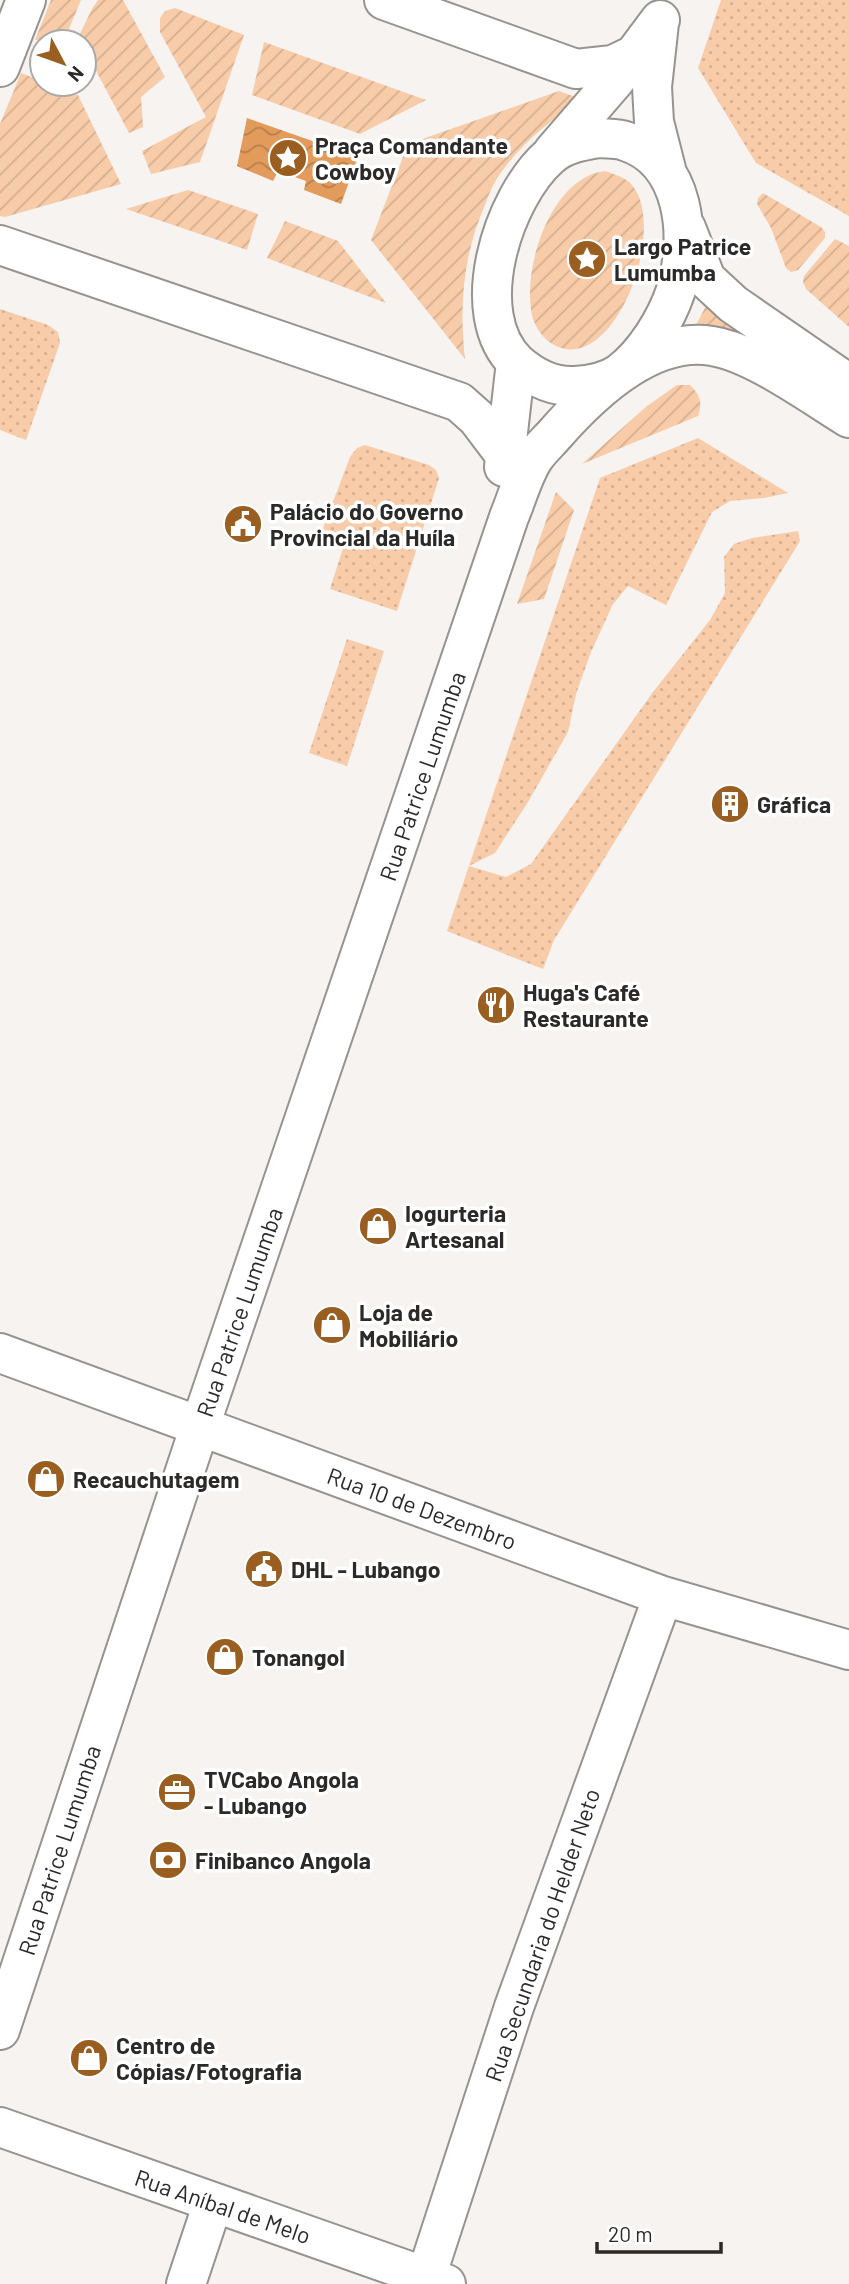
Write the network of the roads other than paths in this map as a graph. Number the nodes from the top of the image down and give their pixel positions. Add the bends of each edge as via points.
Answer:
1 (26, 0) edge
2 (384, 0) edge
3 (663, 10) edge
4 (634, 55) junction
5 (0, 67) edge
6 (551, 155) junction
7 (666, 169) junction
8 (682, 217) junction
9 (0, 245) edge
10 (516, 362) junction
11 (618, 374) junction
12 (849, 384) edge
13 (459, 402) junction
14 (849, 418) edge
15 (505, 455) junction
16 (482, 597) junction
17 (0, 1353) edge
18 (200, 1426) junction
19 (663, 1596) junction
20 (849, 1650) edge
21 (0, 2030) edge
22 (0, 2127) edge
23 (213, 2203) junction
24 (436, 2280) edge
25 (186, 2284) edge

1 - 5 street
2 - 4 street via 576,69 613,65
3 - 4 street
3 - 7 street via 652,88 654,122
4 - 6 street
6 - 7 street via 573,142 598,138 624,141 648,152
6 - 10 street via 516,202 502,235 492,279 500,339
7 - 8 street
8 - 11 street via 683,254 676,291 646,345
8 - 12 street via 706,279 733,304
9 - 13 street
10 - 11 street via 539,379 565,386 593,385
10 - 13 street via 489,388
10 - 15 street, Rua Patrice Lumumba
11 - 14 street via 684,344 713,346 743,355
11 - 16 street, Rua Patrice Lumumba via 577,409 534,458
13 - 15 street
15 - 16 street, Rua Patrice Lumumba
16 - 18 street, Rua Patrice Lumumba
17 - 18 street, Rua 10 de Dezembro
18 - 19 street, Rua 10 de Dezembro
18 - 21 street, Rua Patrice Lumumba
19 - 20 street, Rua 10 de Dezembro
19 - 24 street, Rua Secundaria do Helder Neto via 514,2007
22 - 23 street, Rua Aníbal de Melo
23 - 24 street, Rua Aníbal de Melo
23 - 25 street

